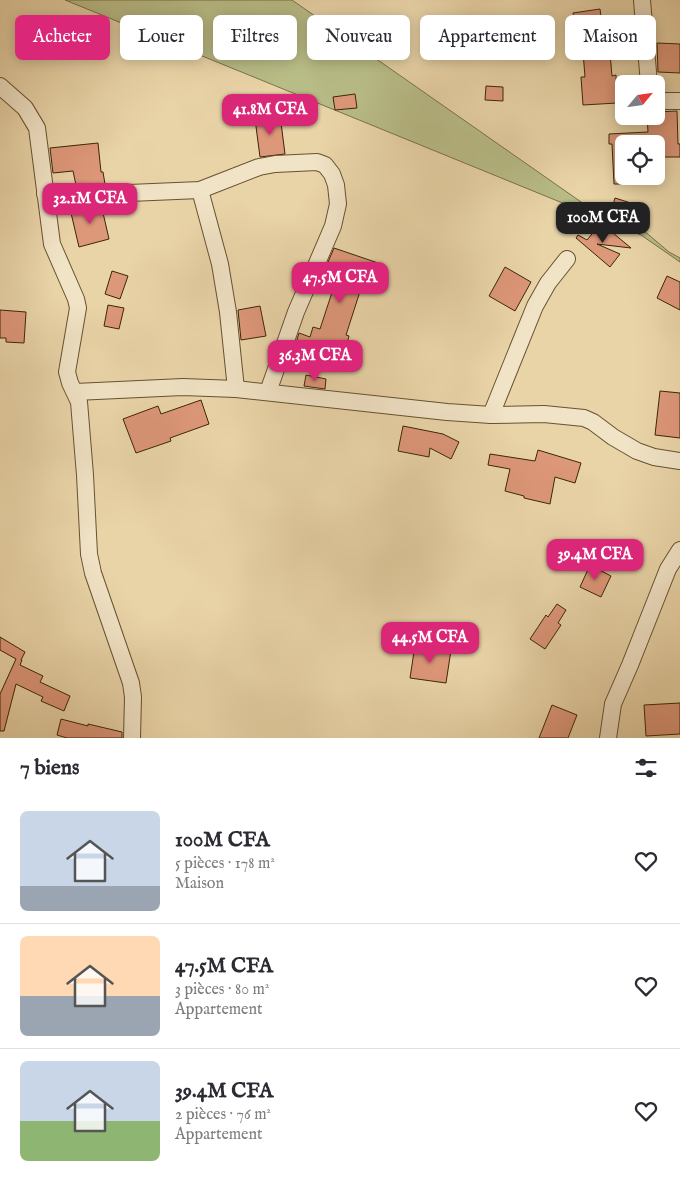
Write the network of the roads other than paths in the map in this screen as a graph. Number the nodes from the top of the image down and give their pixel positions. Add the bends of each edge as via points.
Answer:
1 (642, 0) edge
2 (648, 75) edge
3 (0, 86) edge
4 (665, 101) edge
5 (680, 101) edge
6 (200, 190) junction
7 (46, 194) junction
8 (567, 259) dead end
9 (236, 388) junction
10 (74, 392) junction
11 (268, 392) junction
12 (491, 415) junction
13 (680, 461) edge
14 (680, 550) edge
15 (132, 738) edge
16 (608, 738) edge

1 - 2 street
3 - 7 street via 25,108 37,128
4 - 5 street
6 - 7 street
6 - 9 street via 220,264
6 - 11 street via 275,164 317,162 325,165 336,185 338,204 333,226 296,312
7 - 10 street via 52,244 78,308 67,372
8 - 12 street via 548,283 536,306
9 - 10 street
9 - 11 street
10 - 15 street via 79,402 89,554 130,683
11 - 12 street
12 - 13 street via 544,414 584,418 636,451
14 - 16 street via 668,568 613,704

